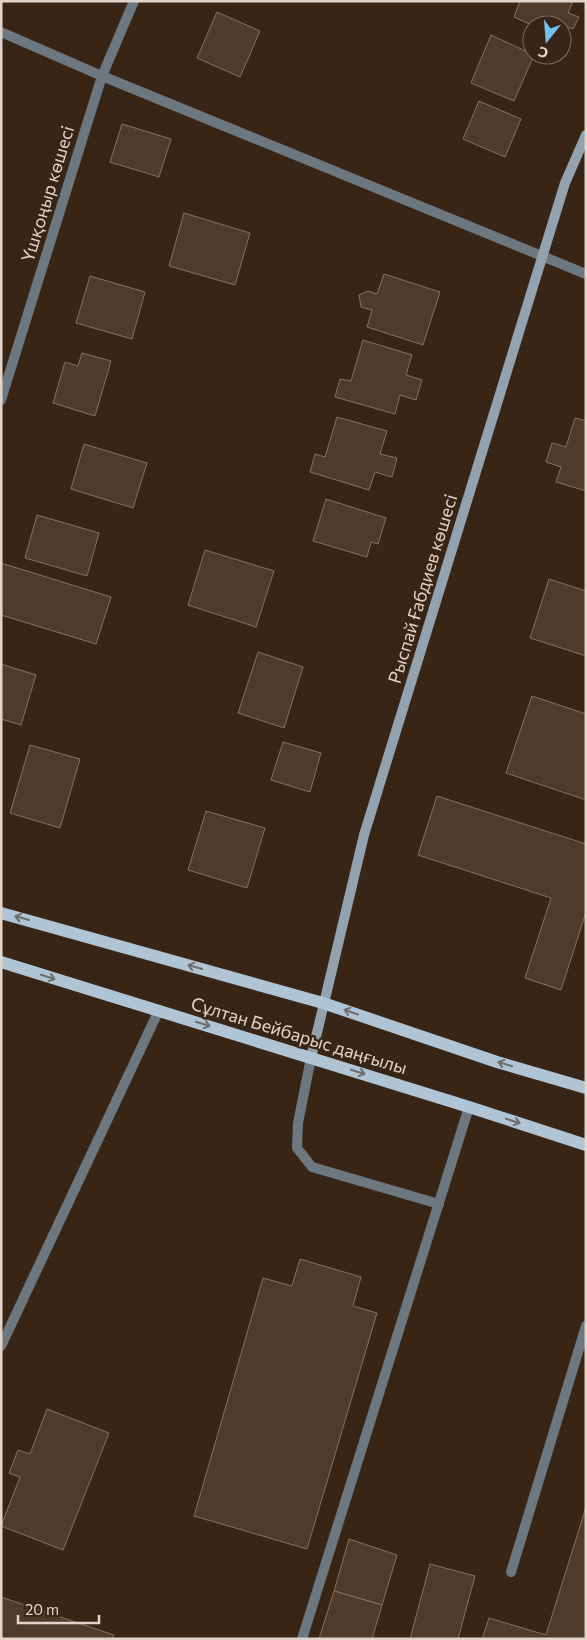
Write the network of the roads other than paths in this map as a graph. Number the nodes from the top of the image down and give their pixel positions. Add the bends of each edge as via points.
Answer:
1 (134, 1) edge
2 (1, 32) edge
3 (102, 76) junction
4 (586, 135) edge
5 (542, 255) junction
6 (586, 274) edge
7 (1, 400) edge
8 (1, 912) edge
9 (1, 962) edge
10 (324, 1003) junction
11 (159, 1010) junction
12 (311, 1058) junction
13 (586, 1088) edge
14 (469, 1107) junction
15 (586, 1145) edge
16 (439, 1204) junction
17 (586, 1326) edge
18 (1, 1346) edge
19 (511, 1572) dead end
20 (302, 1639) edge

1 - 3 street, Үшқоңыр көшесі
2 - 3 street
3 - 5 street
3 - 7 street, Үшқоңыр көшесі
4 - 5 street, Рыспай Ғабдиев көшесі via 565,183
5 - 6 street
5 - 10 street, Рыспай Ғабдиев көшесі via 364,835
10 -> 8 main road, Сұлтан Бейбарыс даңғылы
9 -> 11 main road, Сұлтан Бейбарыс даңғылы
10 - 12 street, Рыспай Ғабдиев көшесі
13 -> 10 main road, Сұлтан Бейбарыс даңғылы via 497,1062
11 -> 12 main road, Сұлтан Бейбарыс даңғылы
11 - 18 street
12 -> 14 main road, Сұлтан Бейбарыс даңғылы
12 - 16 street via 298,1123 297,1148 312,1166
14 -> 15 main road, Сұлтан Бейбарыс даңғылы
14 - 16 street
16 - 20 street
17 - 19 street

